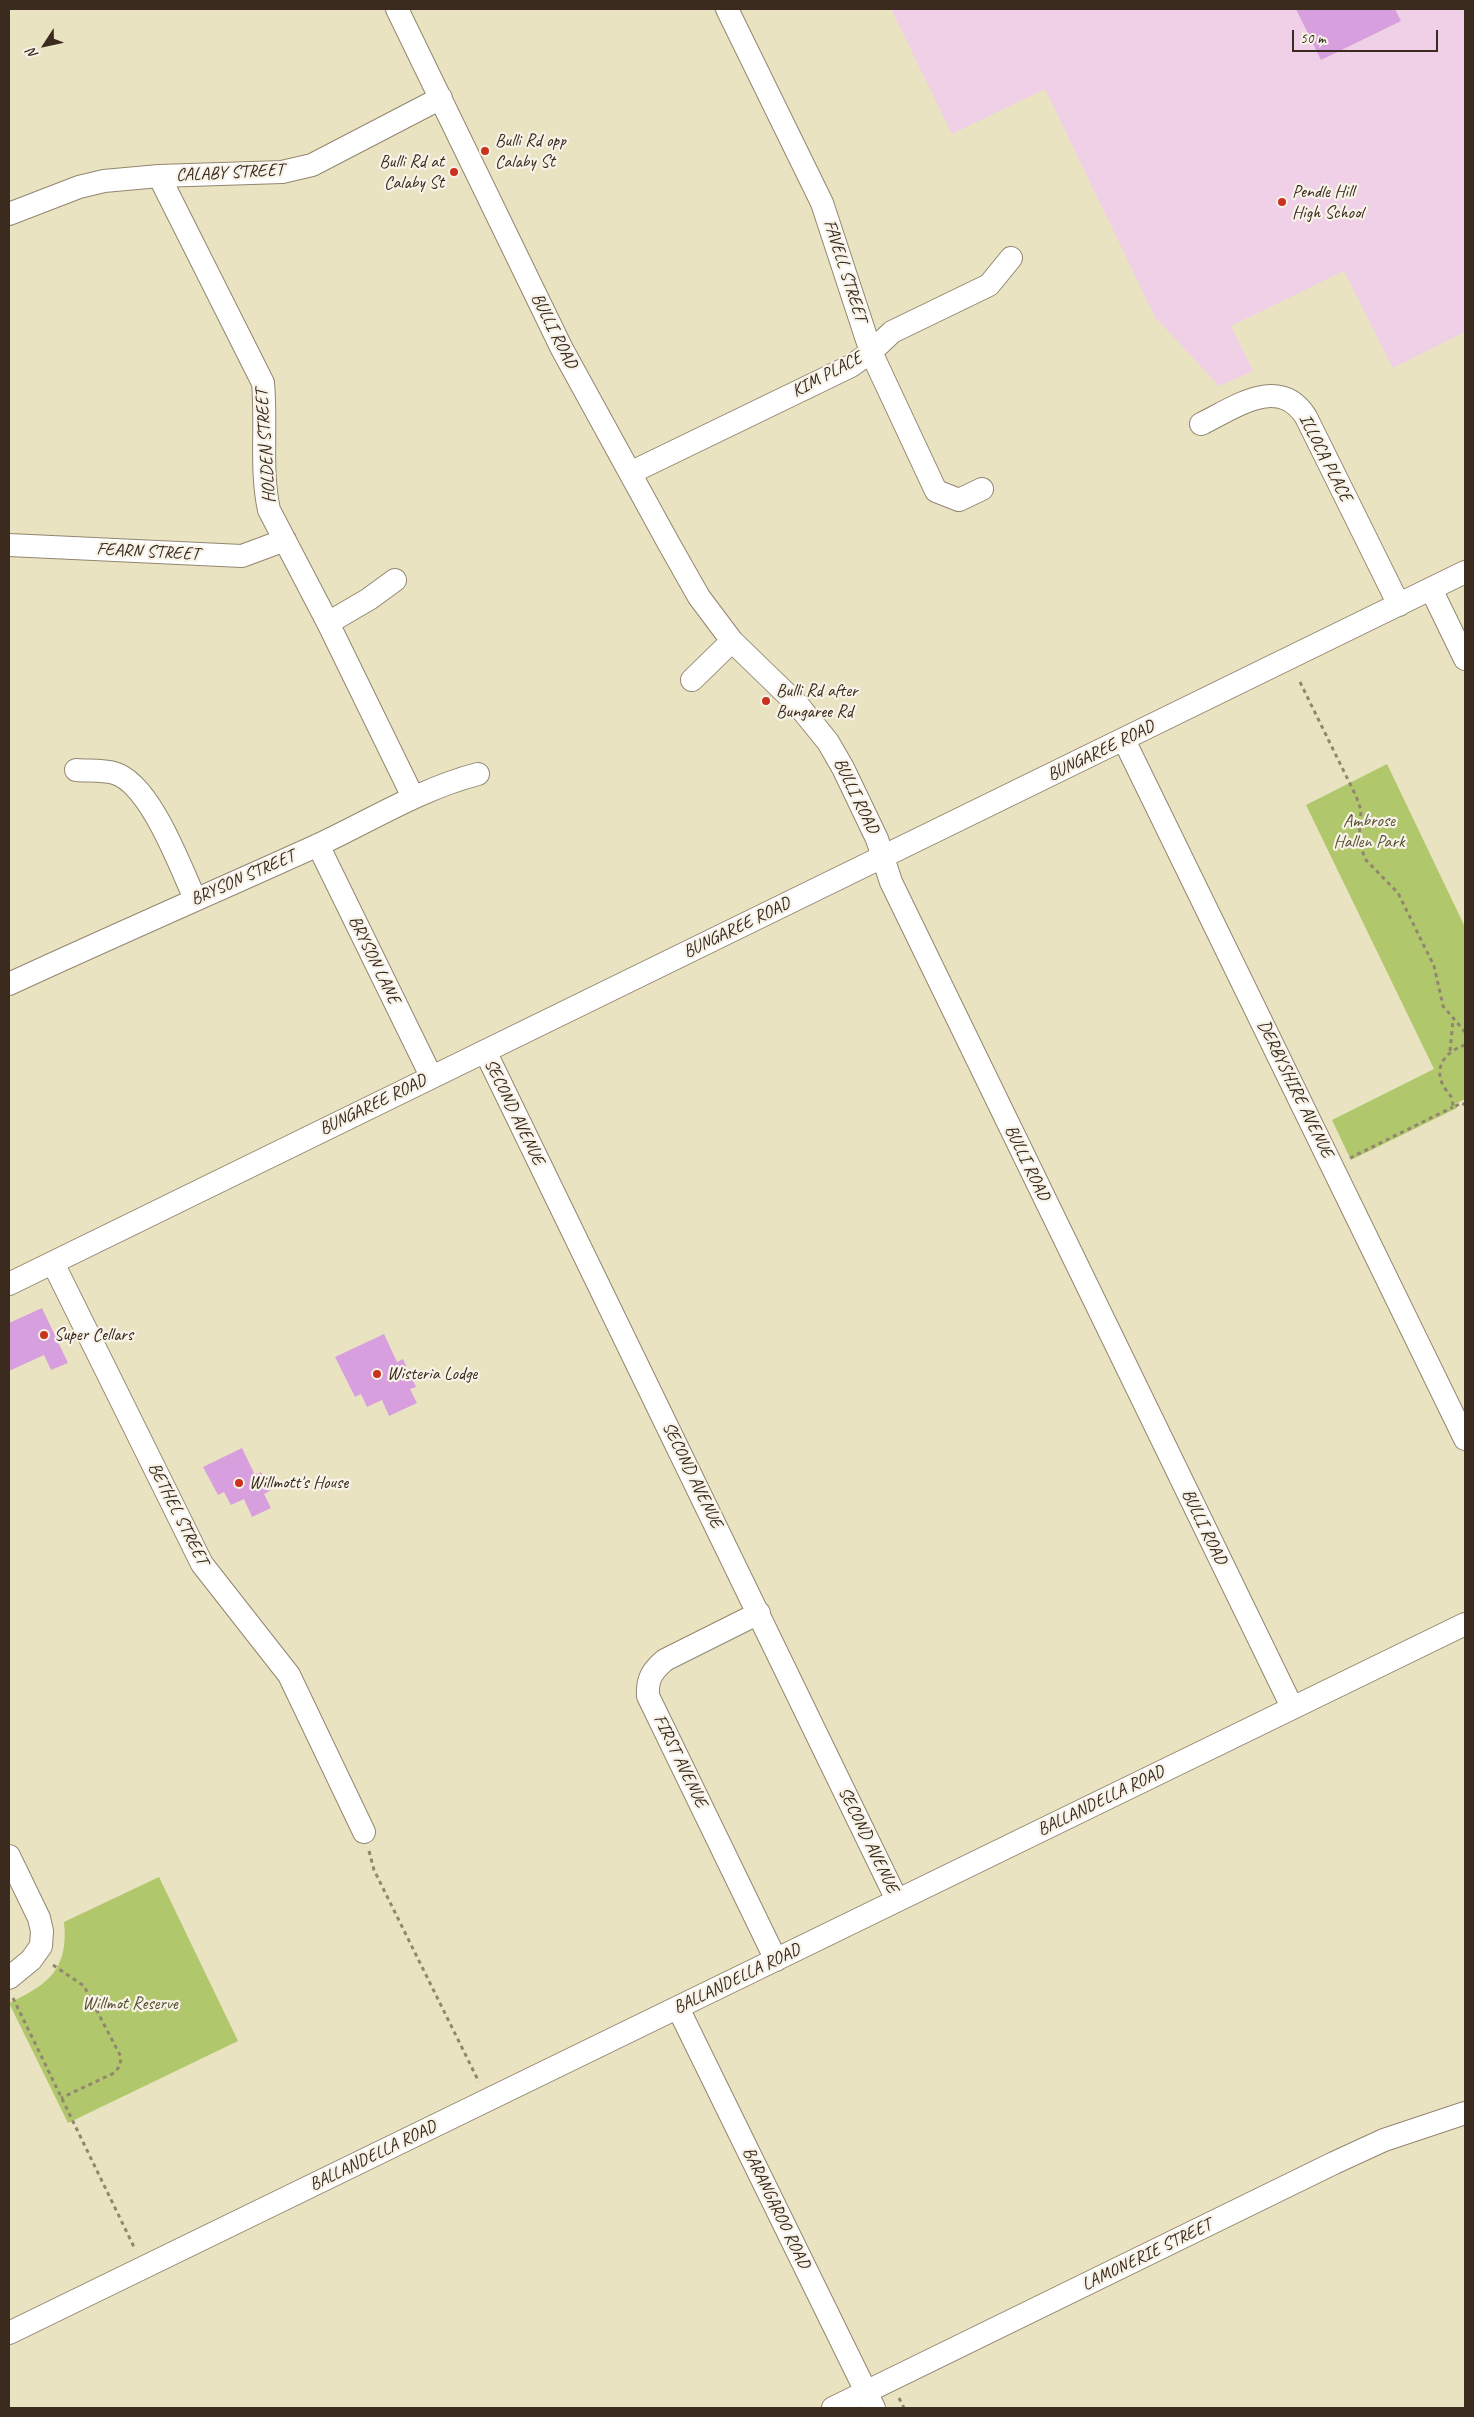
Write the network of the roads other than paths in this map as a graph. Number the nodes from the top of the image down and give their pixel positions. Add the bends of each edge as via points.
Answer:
1 (397, 9) edge
2 (727, 9) edge
3 (441, 98) junction
4 (159, 176) junction
5 (9, 214) edge
6 (1011, 258) dead end
7 (871, 352) junction
8 (1202, 424) dead end
9 (630, 473) junction
10 (982, 489) dead end
11 (285, 540) junction
12 (9, 545) edge
13 (1465, 572) edge
14 (395, 580) dead end
15 (1431, 589) junction
16 (1399, 605) junction
17 (328, 623) junction
18 (732, 641) junction
19 (1465, 659) edge
20 (692, 680) dead end
21 (1124, 740) junction
22 (76, 770) dead end
23 (478, 774) dead end
24 (413, 797) junction
25 (318, 845) junction
26 (882, 858) junction
27 (195, 899) junction
28 (9, 984) edge
29 (485, 1052) junction
30 (431, 1076) junction
31 (54, 1263) junction
32 (9, 1284) edge
33 (1465, 1438) edge
34 (759, 1613) junction
35 (1465, 1624) edge
36 (1292, 1707) junction
37 (364, 1832) road end
38 (9, 1856) edge
39 (897, 1900) junction
40 (776, 1960) junction
41 (11, 1987) edge
42 (678, 2008) junction
43 (1465, 2113) edge
44 (9, 2333) edge
45 (870, 2400) edge
46 (833, 2408) edge

1 - 3 street, BULLI ROAD
2 - 7 street, FAVELL STREET via 822,203
3 - 4 street, CALABY STREET via 312,165 282,172
3 - 9 street, BULLI ROAD via 562,349
4 - 5 street, CALABY STREET via 88,185
4 - 11 street, HOLDEN STREET via 263,383 265,490 269,510
6 - 7 street, KIM PLACE via 988,285 892,332
7 - 9 street, KIM PLACE via 851,366
7 - 10 street, FAVELL STREET via 936,491 959,500
8 - 16 street, ILLOCA PLACE via 1263,395 1285,398 1298,406
9 - 18 street, BULLI ROAD via 700,597
11 - 12 street, FEARN STREET via 242,556
11 - 17 street, HOLDEN STREET
13 - 15 street, BUNGAREE ROAD
14 - 17 street via 369,600
15 - 16 street, BUNGAREE ROAD
15 - 19 street
16 - 21 street, BUNGAREE ROAD
17 - 24 street, HOLDEN STREET
18 - 20 street
18 - 26 street, BULLI ROAD via 798,705 828,742 877,838
21 - 26 street, BUNGAREE ROAD
21 - 33 street, DERBYSHIRE AVENUE
22 - 27 street via 115,774 138,788 156,815
23 - 24 street, BRYSON STREET via 447,782
24 - 25 street, BRYSON STREET
25 - 27 street, BRYSON STREET
25 - 30 street, BRYSON LANE
26 - 29 street, BUNGAREE ROAD
26 - 36 street, BULLI ROAD via 890,882
27 - 28 street, BRYSON STREET
29 - 30 street, BUNGAREE ROAD
29 - 34 street, SECOND AVENUE
30 - 31 street, BUNGAREE ROAD
31 - 32 street, BUNGAREE ROAD
31 - 37 street, BETHEL STREET via 202,1564 289,1675
34 - 39 street, SECOND AVENUE
34 - 40 street, FIRST AVENUE via 665,1660 654,1669 647,1682 648,1696
35 - 36 street, BALLANDELLA ROAD
36 - 39 street, BALLANDELLA ROAD
38 - 41 street via 39,1918 42,1932 41,1946
39 - 40 street, BALLANDELLA ROAD
40 - 42 street, BALLANDELLA ROAD
42 - 44 street, BALLANDELLA ROAD
42 - 45 street, BARANGAROO ROAD
43 - 45 street, LAMONERIE STREET via 1384,2140 1334,2163
45 - 46 street, LAMONERIE STREET

